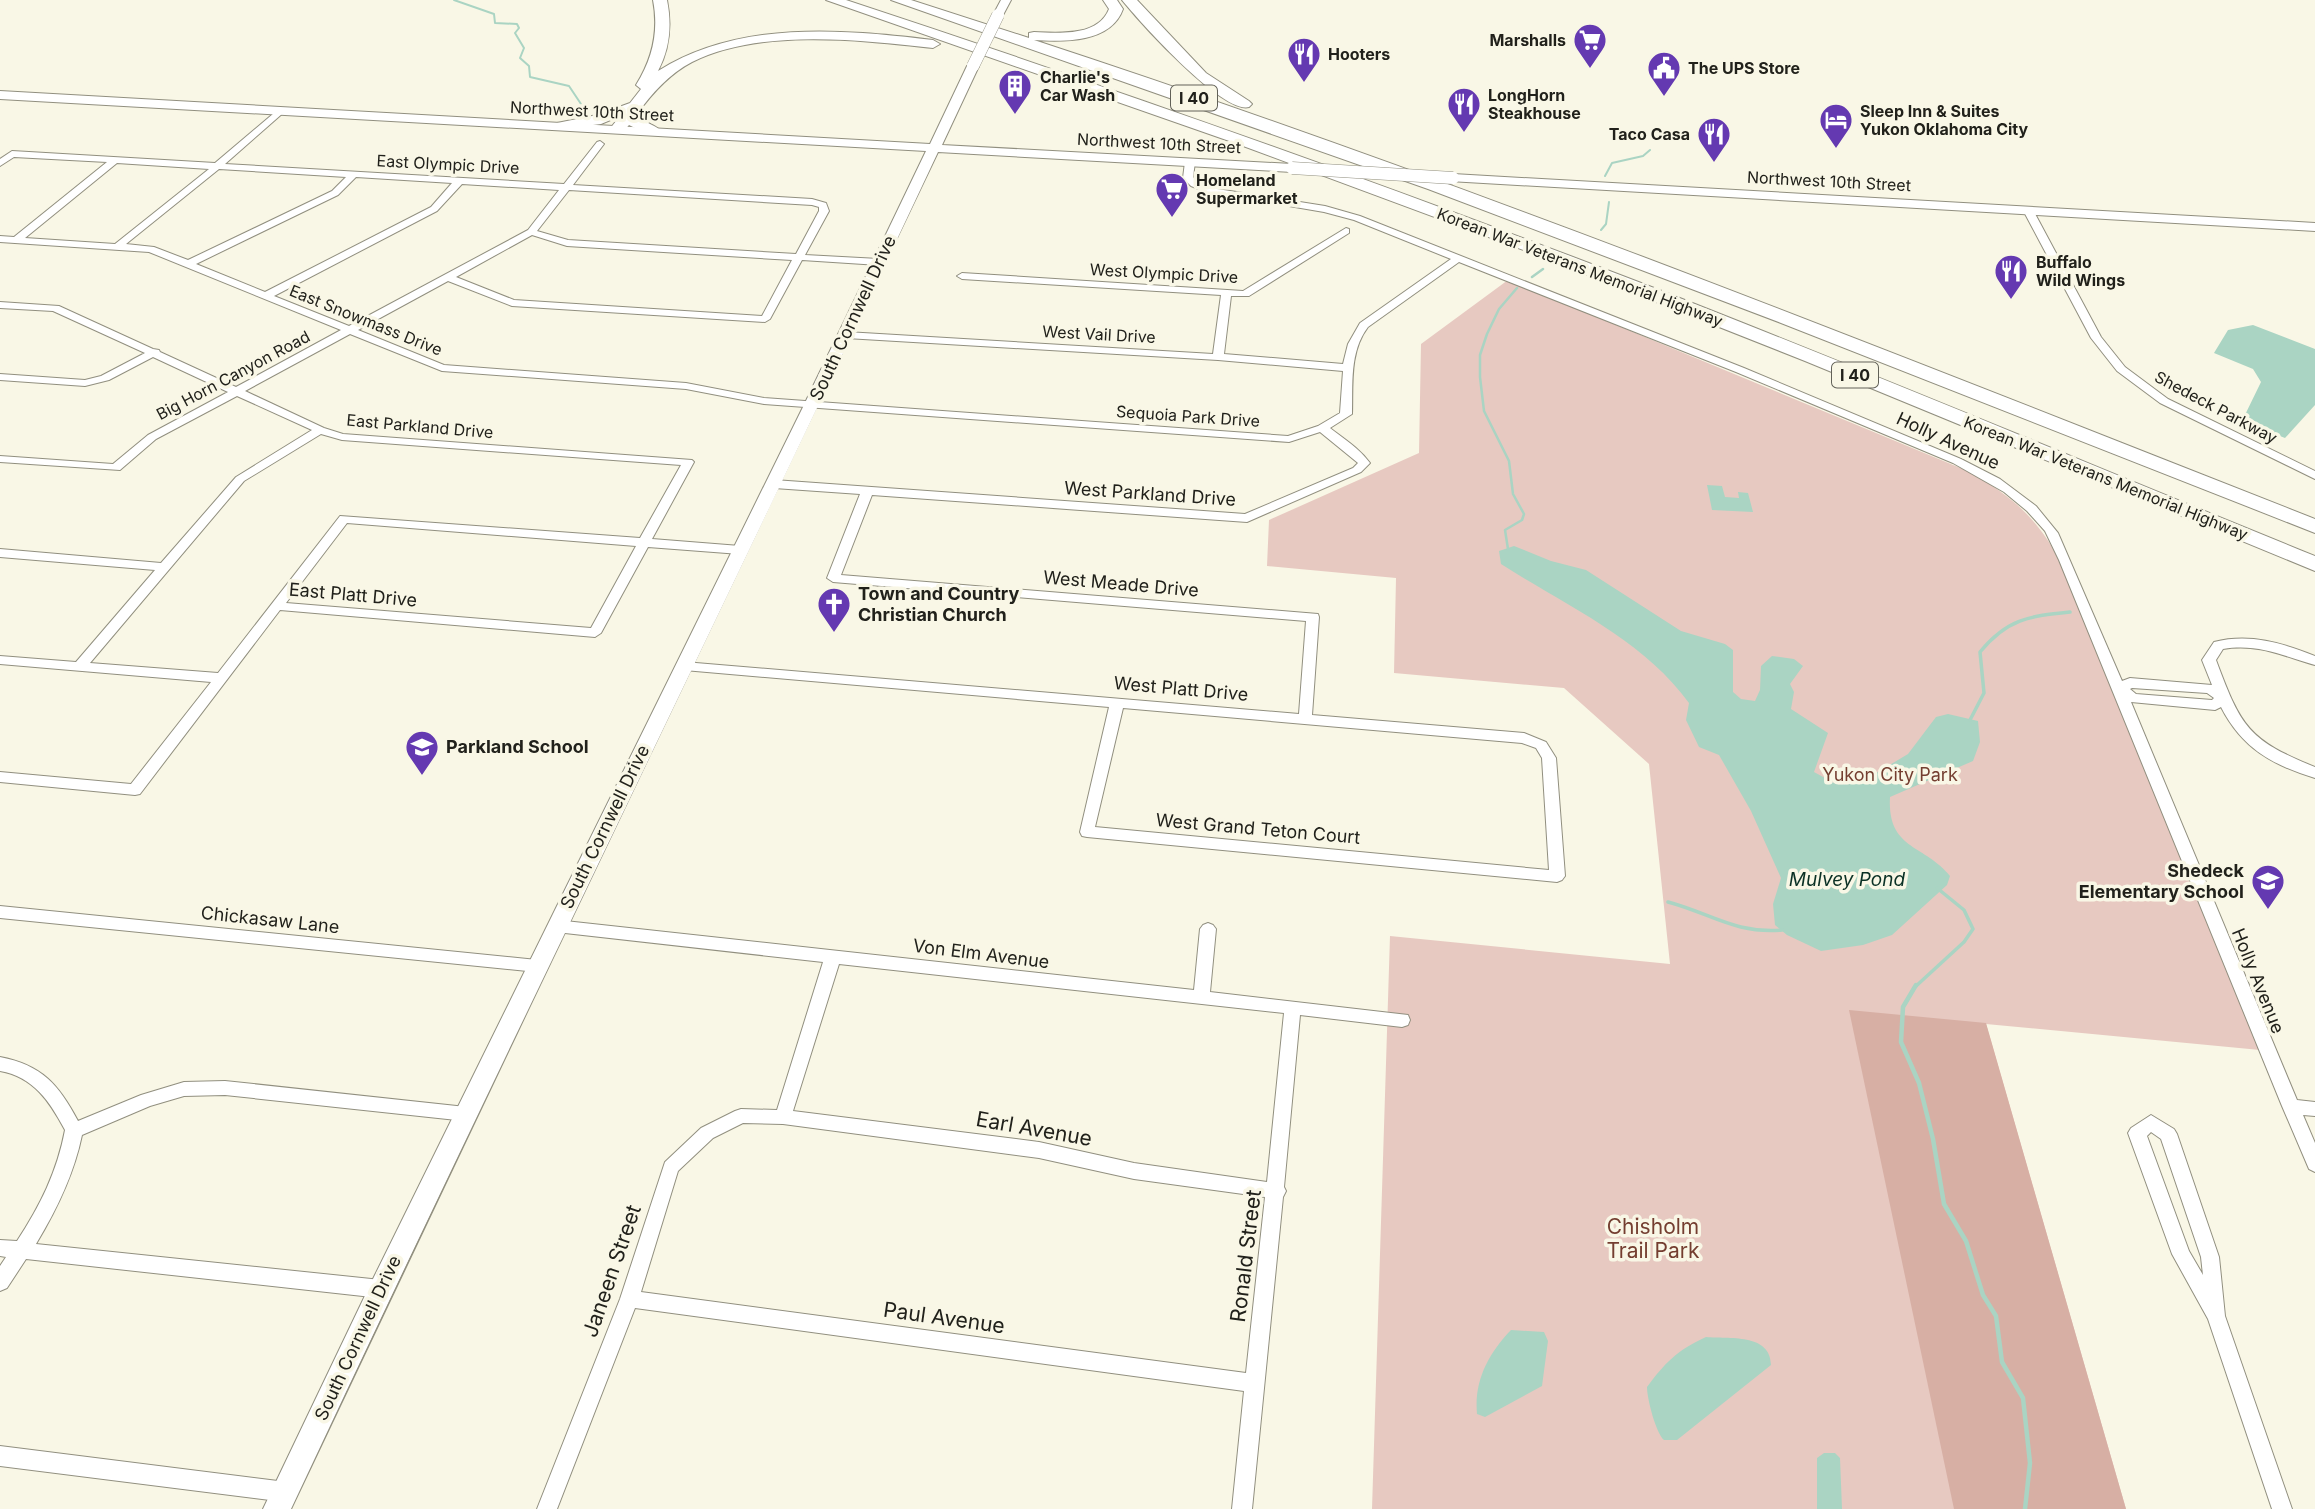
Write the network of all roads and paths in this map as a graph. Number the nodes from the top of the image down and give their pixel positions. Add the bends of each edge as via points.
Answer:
1 (660, 0) edge
2 (833, 0) edge
3 (898, 0) edge
4 (1006, 0) edge
5 (1110, 0) edge
6 (1129, 0) edge
7 (1003, 34) junction
8 (1037, 67) junction
9 (0, 95) edge
10 (280, 111) junction
11 (628, 111) junction
12 (556, 127) junction
13 (613, 130) junction
14 (654, 132) junction
15 (600, 144) dead end
16 (935, 147) junction
17 (114, 161) junction
18 (1190, 162) junction
19 (0, 163) edge
20 (1383, 164) junction
21 (217, 166) junction
22 (353, 175) junction
23 (459, 181) junction
24 (566, 187) junction
25 (2028, 210) junction
26 (2315, 227) edge
27 (1346, 231) dead end
28 (531, 232) junction
29 (0, 239) edge
30 (16, 240) junction
31 (117, 247) junction
32 (800, 257) junction
33 (1460, 257) junction
34 (879, 262) junction
35 (190, 263) junction
36 (962, 276) dead end
37 (448, 277) junction
38 (1226, 294) junction
39 (265, 296) junction
40 (0, 304) edge
41 (347, 331) junction
42 (846, 335) junction
43 (155, 352) junction
44 (1218, 357) junction
45 (1349, 368) junction
46 (0, 377) edge
47 (237, 390) junction
48 (812, 405) junction
49 (1322, 428) junction
50 (320, 430) junction
51 (0, 459) edge
52 (2315, 475) edge
53 (774, 484) junction
54 (867, 492) junction
55 (2315, 527) edge
56 (644, 543) junction
57 (740, 550) junction
58 (0, 553) edge
59 (2315, 564) edge
60 (165, 566) junction
61 (276, 606) junction
62 (0, 660) edge
63 (2315, 661) edge
64 (79, 667) junction
65 (684, 667) junction
66 (221, 678) junction
67 (2120, 688) junction
68 (2223, 697) junction
69 (1117, 703) junction
70 (1306, 719) junction
71 (2315, 773) edge
72 (0, 777) edge
73 (1557, 876) joint
74 (0, 912) edge
75 (556, 926) junction
76 (1208, 929) dead end
77 (833, 956) junction
78 (537, 966) junction
79 (1201, 998) junction
80 (1293, 1008) junction
81 (1402, 1020) dead end
82 (0, 1064) edge
83 (2290, 1106) junction
84 (2315, 1108) edge
85 (466, 1114) junction
86 (783, 1117) junction
87 (74, 1130) junction
88 (2315, 1164) edge
89 (1277, 1191) junction
90 (0, 1248) edge
91 (21, 1251) junction
92 (0, 1282) edge
93 (381, 1289) junction
94 (629, 1299) junction
95 (2216, 1316) junction
96 (1254, 1383) junction
97 (0, 1455) edge
98 (281, 1501) edge
99 (547, 1509) edge
100 (1242, 1509) edge
101 (2282, 1509) edge

1 - 11 highway via 664,21 659,51
2 - 8 highway, Korean War Veterans Memorial Highway / I 40
3 - 7 highway, Korean War Veterans Memorial Highway / I 40
4 - 16 main road, South Cornwell Drive, bridge
5 - 7 highway via 1116,9 1113,18 1090,31 1055,37
6 - 20 highway via 1200,76 1228,96
7 - 20 highway, Korean War Veterans Memorial Highway / I 40
8 - 11 highway via 898,40 776,38 723,48 683,63 662,76
8 - 59 highway, Korean War Veterans Memorial Highway / I 40 via 1621,282
9 - 10 main road, Northwest 10th Street
10 - 12 main road, Northwest 10th Street
10 - 21 street
11 - 12 highway
11 - 13 highway
11 - 14 highway via 635,122
12 - 13 main road, Northwest 10th Street
13 - 14 main road, Northwest 10th Street
14 - 16 main road, Northwest 10th Street
15 - 24 street, Big Horn Canyon Road
16 - 18 main road, Northwest 10th Street
16 - 34 main road, South Cornwell Drive
17 - 19 street, East Olympic Drive via 12,154
17 - 21 street, East Olympic Drive
17 - 30 street
18 - 25 main road, Northwest 10th Street, bridge
18 - 33 street, Holly Avenue via 1188,178 1209,190 1325,209
20 - 55 highway, Korean War Veterans Memorial Highway / I 40 via 1785,316
21 - 22 street, East Olympic Drive
21 - 31 street
22 - 23 street, East Olympic Drive
22 - 35 street via 335,193
23 - 24 street, East Olympic Drive
23 - 39 street via 434,209
24 - 28 street, Big Horn Canyon Road
24 - 32 street, East Olympic Drive via 823,205
25 - 26 main road, Northwest 10th Street
25 - 52 street, Shedeck Parkway via 2096,338 2121,369 2164,401
27 - 38 street, West Olympic Drive via 1252,291
28 - 32 street via 567,243
28 - 37 street, Big Horn Canyon Road
29 - 30 street, East Snowmass Drive
30 - 31 street, East Snowmass Drive
31 - 35 street, East Snowmass Drive via 151,249
32 - 34 street
32 - 37 street via 765,319 512,303
33 - 45 street, Sequoia Park Drive via 1356,333
33 - 67 street, Holly Avenue via 1740,370 1994,480 2049,528
34 - 42 main road, South Cornwell Drive
35 - 39 street, East Snowmass Drive
36 - 38 street, West Olympic Drive
37 - 41 street, Big Horn Canyon Road
38 - 44 street
39 - 41 street, East Snowmass Drive
40 - 43 street, East Parkland Drive via 55,308
41 - 47 street, Big Horn Canyon Road
41 - 48 street, East Snowmass Drive via 442,368 687,386
42 - 44 street, West Vail Drive
42 - 48 main road, South Cornwell Drive
43 - 46 street via 106,378 85,383
43 - 47 street, East Parkland Drive
44 - 45 street, West Vail Drive
45 - 49 street, Sequoia Park Drive via 1346,414
47 - 50 street, East Parkland Drive
47 - 51 street, Big Horn Canyon Road via 152,437 116,468
48 - 49 street, Sequoia Park Drive via 1289,439
48 - 53 main road, South Cornwell Drive
49 - 54 street, West Parkland Drive via 1364,463 1357,471 1247,518
50 - 56 street, East Parkland Drive via 342,437 688,462
50 - 60 street via 240,479
53 - 54 street
53 - 57 main road, South Cornwell Drive
54 - 70 street, West Meade Drive via 833,578 1313,617
56 - 57 street
56 - 61 street via 344,519
56 - 61 street, East Platt Drive via 595,633
57 - 65 main road, South Cornwell Drive
58 - 60 street
60 - 64 street
61 - 66 street, East Platt Drive
62 - 64 street
63 - 68 street via 2280,647 2243,640 2219,645 2209,660
64 - 66 street
65 - 69 street, West Platt Drive
65 - 75 main road, South Cornwell Drive
66 - 72 street, East Platt Drive via 135,790
67 - 68 street via 2133,698 2215,705
67 - 83 street, Holly Avenue
68 - 71 street via 2245,735 2265,751
69 - 70 street, West Platt Drive
69 - 73 street, West Grand Teton Court via 1087,832
70 - 73 street, West Platt Drive via 1524,738 1541,746 1549,758
74 - 78 street, Chickasaw Lane
75 - 77 street, Von Elm Avenue
75 - 78 main road, South Cornwell Drive
76 - 79 street
77 - 79 street, Von Elm Avenue
77 - 86 street
78 - 85 main road, South Cornwell Drive
79 - 80 street, Von Elm Avenue
80 - 81 street, Von Elm Avenue
80 - 89 street, Ronald Street
82 - 87 street via 39,1077
83 - 84 street
83 - 88 street, Holly Avenue
85 - 87 street via 225,1088 184,1089
85 - 93 main road, South Cornwell Drive
86 - 89 street, Earl Avenue via 1039,1150 1135,1171
86 - 94 street, Janeen Street via 741,1116 707,1133 671,1167
87 - 91 street via 58,1191
89 - 96 street, Ronald Street
90 - 91 street
91 - 92 street
91 - 93 street
93 - 98 main road, South Cornwell Drive
94 - 96 street, Paul Avenue
94 - 99 street, Janeen Street
95 - 95 street via 2181,1254 2137,1132 2151,1122 2168,1134 2210,1257
95 - 101 street
96 - 100 street, Ronald Street
97 - 98 street

